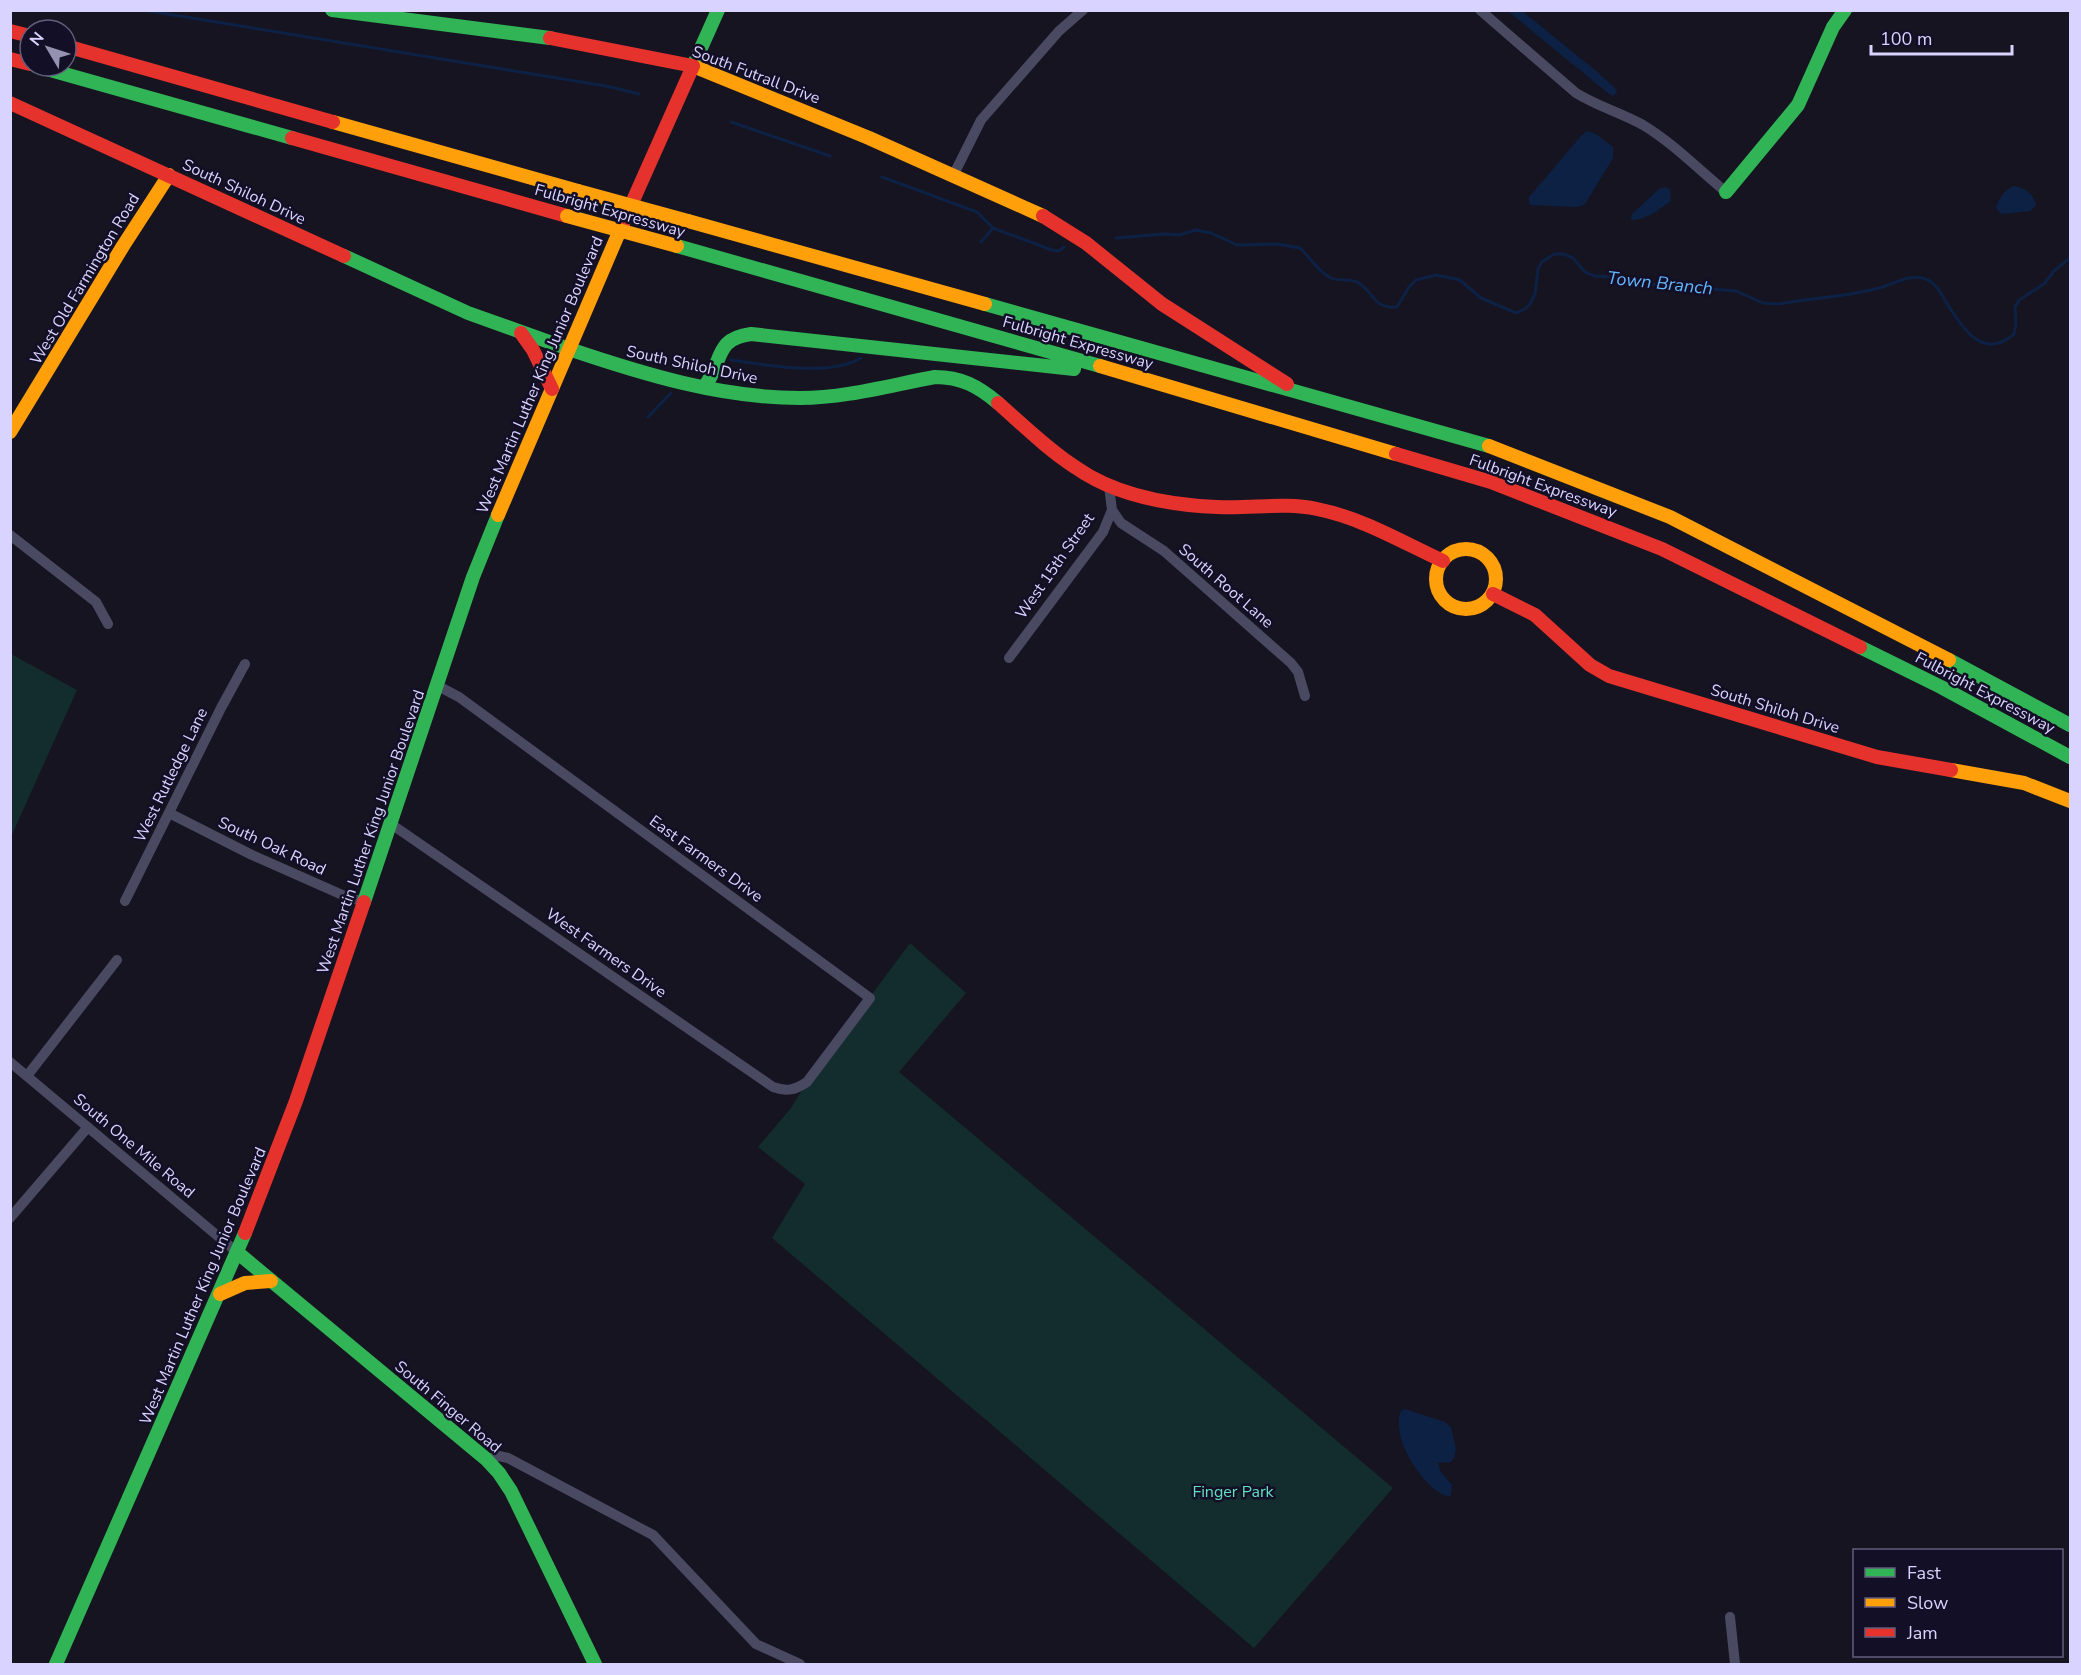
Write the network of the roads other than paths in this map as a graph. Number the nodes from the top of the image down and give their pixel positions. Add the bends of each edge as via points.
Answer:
1 (332, 10) edge
2 (718, 10) edge
3 (1083, 10) edge
4 (1480, 10) edge
5 (1845, 10) edge
6 (78, 49) edge
7 (693, 66) junction
8 (78, 78) edge
9 (10, 103) edge
10 (169, 175) junction
11 (952, 176) junction
12 (1726, 192) joint
13 (521, 333) junction
14 (569, 349) junction
15 (1127, 374) junction
16 (704, 387) junction
17 (552, 388) junction
18 (1304, 395) junction
19 (10, 432) edge
20 (1109, 486) junction
21 (1112, 510) junction
22 (10, 535) edge
23 (1443, 561) junction
24 (1493, 594) junction
25 (108, 624) dead end
26 (1009, 658) dead end
27 (245, 664) dead end
28 (438, 686) junction
29 (1305, 696) dead end
30 (2070, 725) edge
31 (2070, 757) edge
32 (2070, 801) edge
33 (169, 813) junction
34 (391, 824) junction
35 (125, 901) dead end
36 (365, 902) junction
37 (117, 960) dead end
38 (10, 1062) edge
39 (27, 1076) junction
40 (807, 1082) joint
41 (88, 1127) junction
42 (10, 1218) edge
43 (238, 1253) junction
44 (271, 1281) junction
45 (220, 1294) junction
46 (486, 1459) junction
47 (1730, 1617) dead end
48 (56, 1665) edge
49 (595, 1665) edge
50 (800, 1665) edge
51 (1735, 1665) edge

1 - 7 main road, South Futrall Drive via 569,40
2 - 7 main road, West Martin Luther King Junior Boulevard
3 - 11 street via 1059,31 981,120
4 - 12 street via 1576,93 1646,127
5 - 12 main road via 1833,27 1798,105
6 - 18 main road, Fulbright Expressway, bridge
7 - 11 main road, South Futrall Drive
7 - 14 main road, West Martin Luther King Junior Boulevard
8 - 15 main road, Fulbright Expressway, bridge
9 - 10 main road, South Shiloh Drive
10 - 13 main road, South Shiloh Drive
10 - 19 main road, West Old Farmington Road
11 - 18 main road, South Futrall Drive via 1043,216 1086,243 1162,303
13 - 14 main road, South Shiloh Drive
13 - 17 main road
14 - 16 main road, South Shiloh Drive via 628,369
14 - 17 main road, West Martin Luther King Junior Boulevard
15 - 16 main road via 751,334 727,342 715,373
15 - 31 main road, Fulbright Expressway via 1491,482 1662,549 1941,687
16 - 20 main road, South Shiloh Drive via 754,396 801,398 950,377 981,389 1061,457
17 - 28 main road, West Martin Luther King Junior Boulevard via 473,577
18 - 30 main road, Fulbright Expressway via 1488,446 1670,517
20 - 21 street, West 15th Street
20 - 23 main road, South Shiloh Drive via 1150,498 1206,506 1317,508 1353,519
21 - 26 street, West 15th Street via 1103,532
21 - 29 street, South Root Lane via 1121,523 1172,558 1291,663
22 - 25 street via 96,602
23 - 24 main road via 1461,550 1480,552 1494,566
23 - 24 main road via 1436,577 1437,587 1449,604 1458,609 1478,608
24 - 32 main road, South Shiloh Drive via 1535,615 1609,676 1877,757 2023,782
27 - 33 street, West Rutledge Lane
28 - 34 main road, West Martin Luther King Junior Boulevard
28 - 40 street, East Farmers Drive via 459,697 870,998
33 - 35 street, West Rutledge Lane
33 - 36 street, South Oak Road via 252,855
34 - 36 main road, West Martin Luther King Junior Boulevard
34 - 40 street, West Farmers Drive via 773,1087 783,1091
36 - 43 main road, West Martin Luther King Junior Boulevard
37 - 39 street
38 - 39 street, South One Mile Road
39 - 41 street, South One Mile Road
41 - 42 street
41 - 43 street, South One Mile Road
43 - 44 main road, South Finger Road
43 - 45 main road, West Martin Luther King Junior Boulevard
44 - 45 main road via 245,1283
44 - 46 main road, South Finger Road
45 - 48 main road, West Martin Luther King Junior Boulevard
46 - 49 main road, South Finger Road via 511,1491
46 - 50 street via 508,1458 653,1535 756,1644
47 - 51 street

